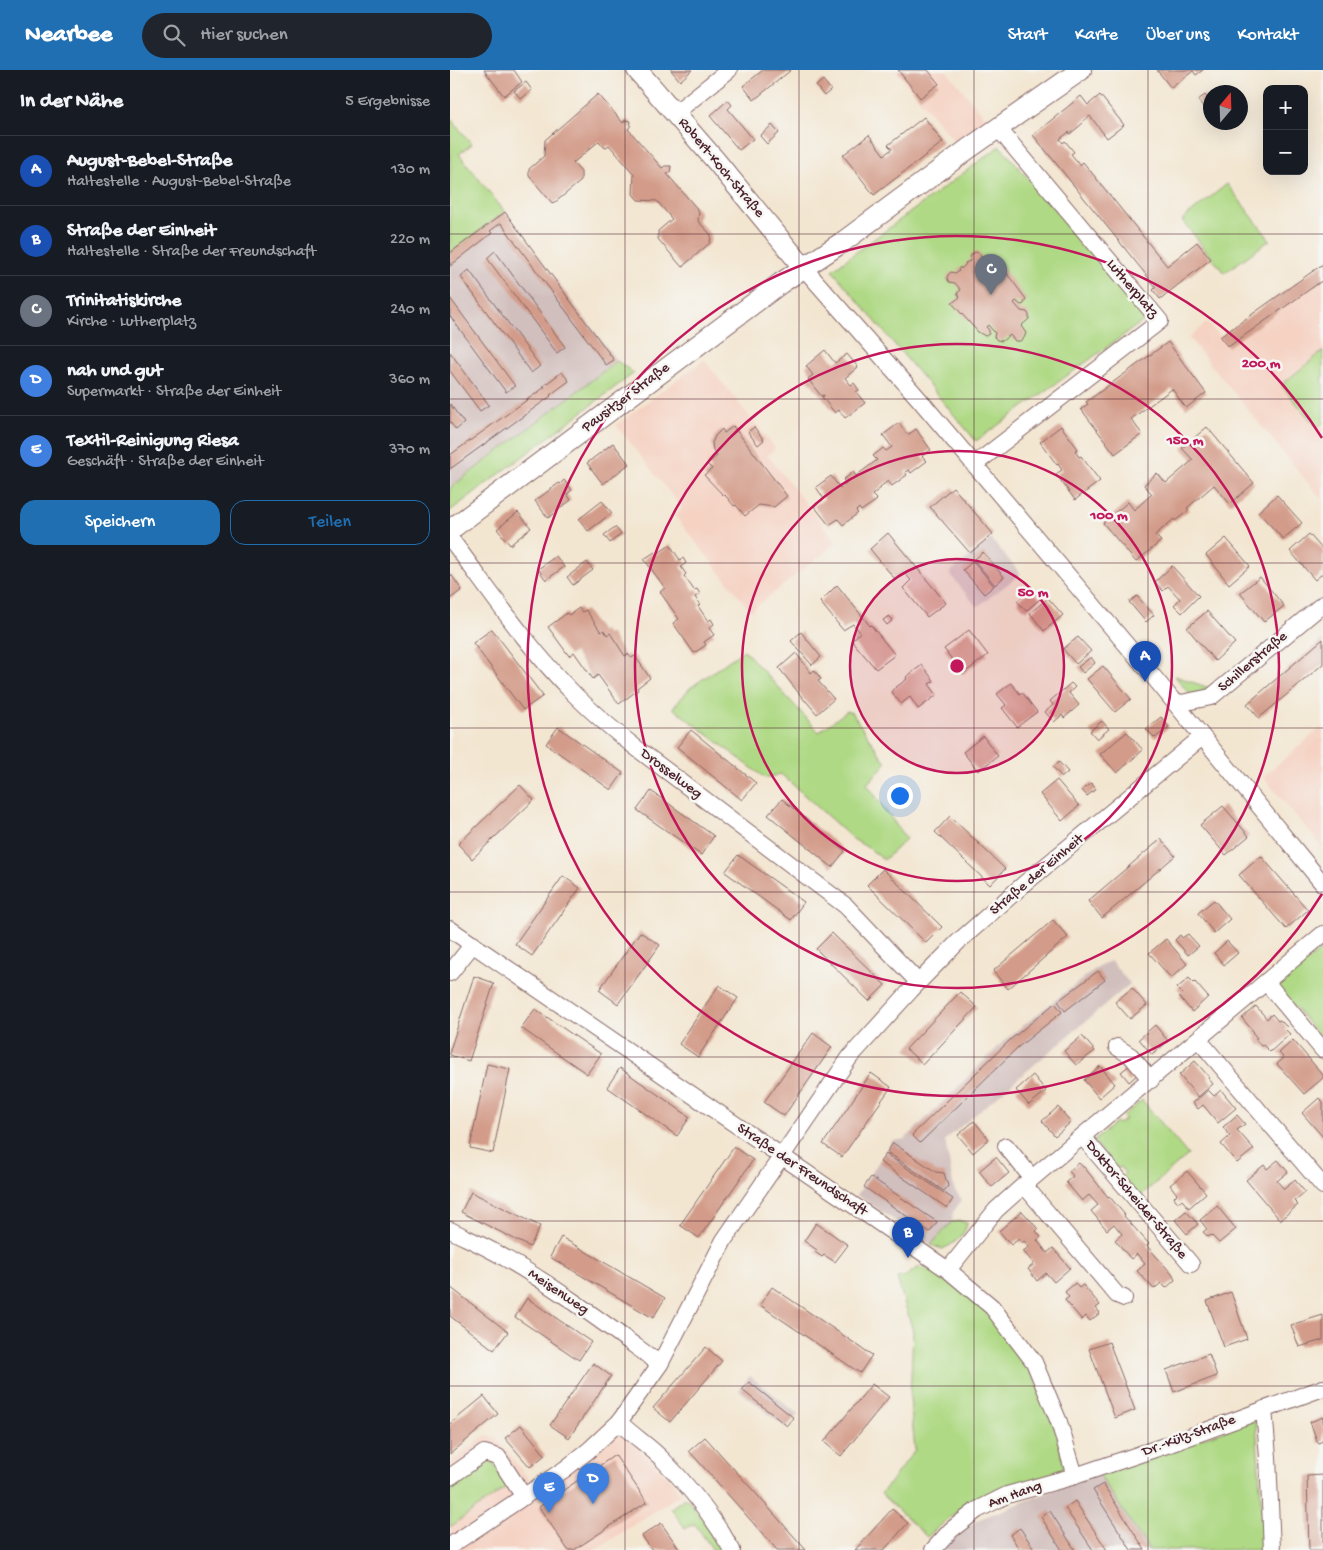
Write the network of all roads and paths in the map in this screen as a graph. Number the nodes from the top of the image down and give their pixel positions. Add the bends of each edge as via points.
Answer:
1 (637, 70) edge
2 (729, 70) edge
3 (1081, 70) edge
4 (674, 113) junction
5 (998, 128) junction
6 (803, 267) junction
7 (974, 465) junction
8 (450, 530) edge
9 (450, 538) edge
10 (1323, 604) edge
11 (1176, 704) junction
12 (1202, 737) junction
13 (1323, 884) edge
14 (450, 929) edge
15 (1323, 934) edge
16 (473, 944) junction
17 (450, 974) edge
18 (918, 982) junction
19 (1266, 982) junction
20 (1198, 1039) junction
21 (1117, 1047) dead end
22 (1323, 1050) edge
23 (1151, 1080) junction
24 (1082, 1136) junction
25 (1006, 1146) dead end
26 (781, 1156) junction
27 (1028, 1182) junction
28 (1323, 1186) edge
29 (450, 1230) edge
30 (1191, 1264) dead end
31 (948, 1270) junction
32 (1124, 1298) dead end
33 (660, 1364) junction
34 (1323, 1388) edge
35 (1264, 1409) junction
36 (619, 1422) junction
37 (1075, 1476) junction
38 (450, 1477) edge
39 (1054, 1482) joint
40 (519, 1500) junction
41 (450, 1546) edge
42 (732, 1550) edge
43 (932, 1550) edge
44 (1272, 1550) edge

1 - 4 street, Robert-Koch-Straße
2 - 4 street
3 - 5 street
4 - 6 street, Robert-Koch-Straße
5 - 6 street via 844,241
5 - 7 street, Lutherplatz via 1160,321
6 - 7 street
6 - 8 street, Pausitzer Straße
7 - 11 street
9 - 18 street, Drosselweg via 522,634 600,719 846,906
10 - 11 street, Schillerstraße via 1211,697
11 - 12 street
12 - 13 street
12 - 18 street, Straße der Einheit via 1034,875
14 - 16 street, Straße der Freundschaft
15 - 19 street, Doktor-Scheider-Straße
16 - 17 street
16 - 26 street, Straße der Freundschaft
18 - 26 street, Straße der Einheit via 850,1058
19 - 20 street, Doktor-Scheider-Straße
19 - 22 street
20 - 23 street, Doktor-Scheider-Straße
20 - 28 street
21 - 23 street via 1132,1056
23 - 24 street, Doktor-Scheider-Straße
24 - 27 street, Doktor-Scheider-Straße
24 - 30 street, Doktor-Scheider-Straße
25 - 27 street
26 - 31 street, Straße der Freundschaft
26 - 33 street, Straße der Einheit via 724,1240
27 - 31 street, Doktor-Scheider-Straße via 996,1210
27 - 32 street via 1117,1295
29 - 33 street, Meisenweg via 520,1267
31 - 37 street, Straße der Freundschaft via 992,1307 1034,1362 1059,1422
33 - 36 street, Straße der Einheit
34 - 35 street, Dr.-Külz-Straße
35 - 37 street, Dr.-Külz-Straße
35 - 44 street
36 - 40 street, Straße der Einheit via 565,1469
36 - 42 street via 662,1459 700,1501
37 - 39 street, Dr.-Külz-Straße
38 - 40 street via 484,1453 498,1457
39 - 43 street, Am Hang via 1007,1495 978,1510 951,1530
40 - 41 street, Straße der Einheit

